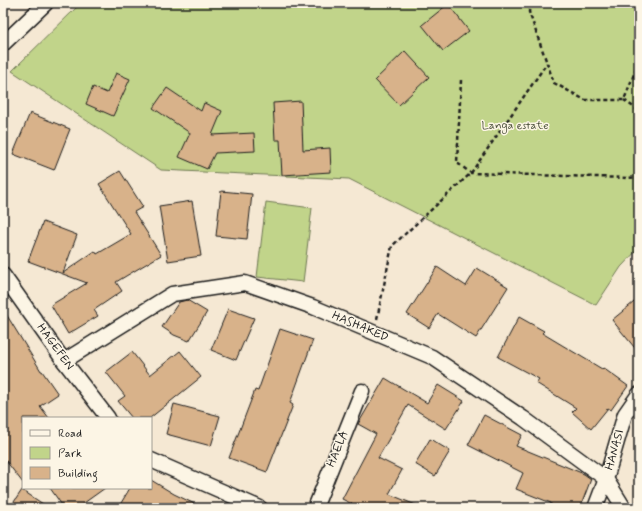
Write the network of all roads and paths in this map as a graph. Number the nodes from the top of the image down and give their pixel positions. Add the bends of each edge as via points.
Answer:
1 (46, 3) edge
2 (530, 3) edge
3 (3, 44) edge
4 (639, 62) edge
5 (547, 63) junction
6 (461, 80) dead end
7 (624, 100) junction
8 (639, 111) edge
9 (471, 173) junction
10 (639, 177) edge
11 (3, 275) edge
12 (374, 333) junction
13 (64, 361) junction
14 (362, 391) dead end
15 (639, 394) edge
16 (107, 417) edge
17 (152, 460) edge
18 (606, 479) junction
19 (260, 508) edge
20 (315, 508) edge
21 (595, 508) edge
22 (624, 508) edge

1 - 3 street
2 - 5 path via 529,12
4 - 7 path
5 - 7 path via 554,83 585,100
5 - 9 path
6 - 9 path via 457,164
7 - 8 path
9 - 10 path
9 - 12 path via 392,246
11 - 13 street, HAGEFEN
12 - 13 street, HASHAKED via 313,307 245,283 172,294
12 - 18 street, HASHAKED via 432,357 523,418
13 - 16 street, HAGEFEN
14 - 20 street, HAELA
15 - 18 street, HANASI via 625,414
17 - 19 street
18 - 21 street, HANASI
18 - 22 street, HASHAKED

